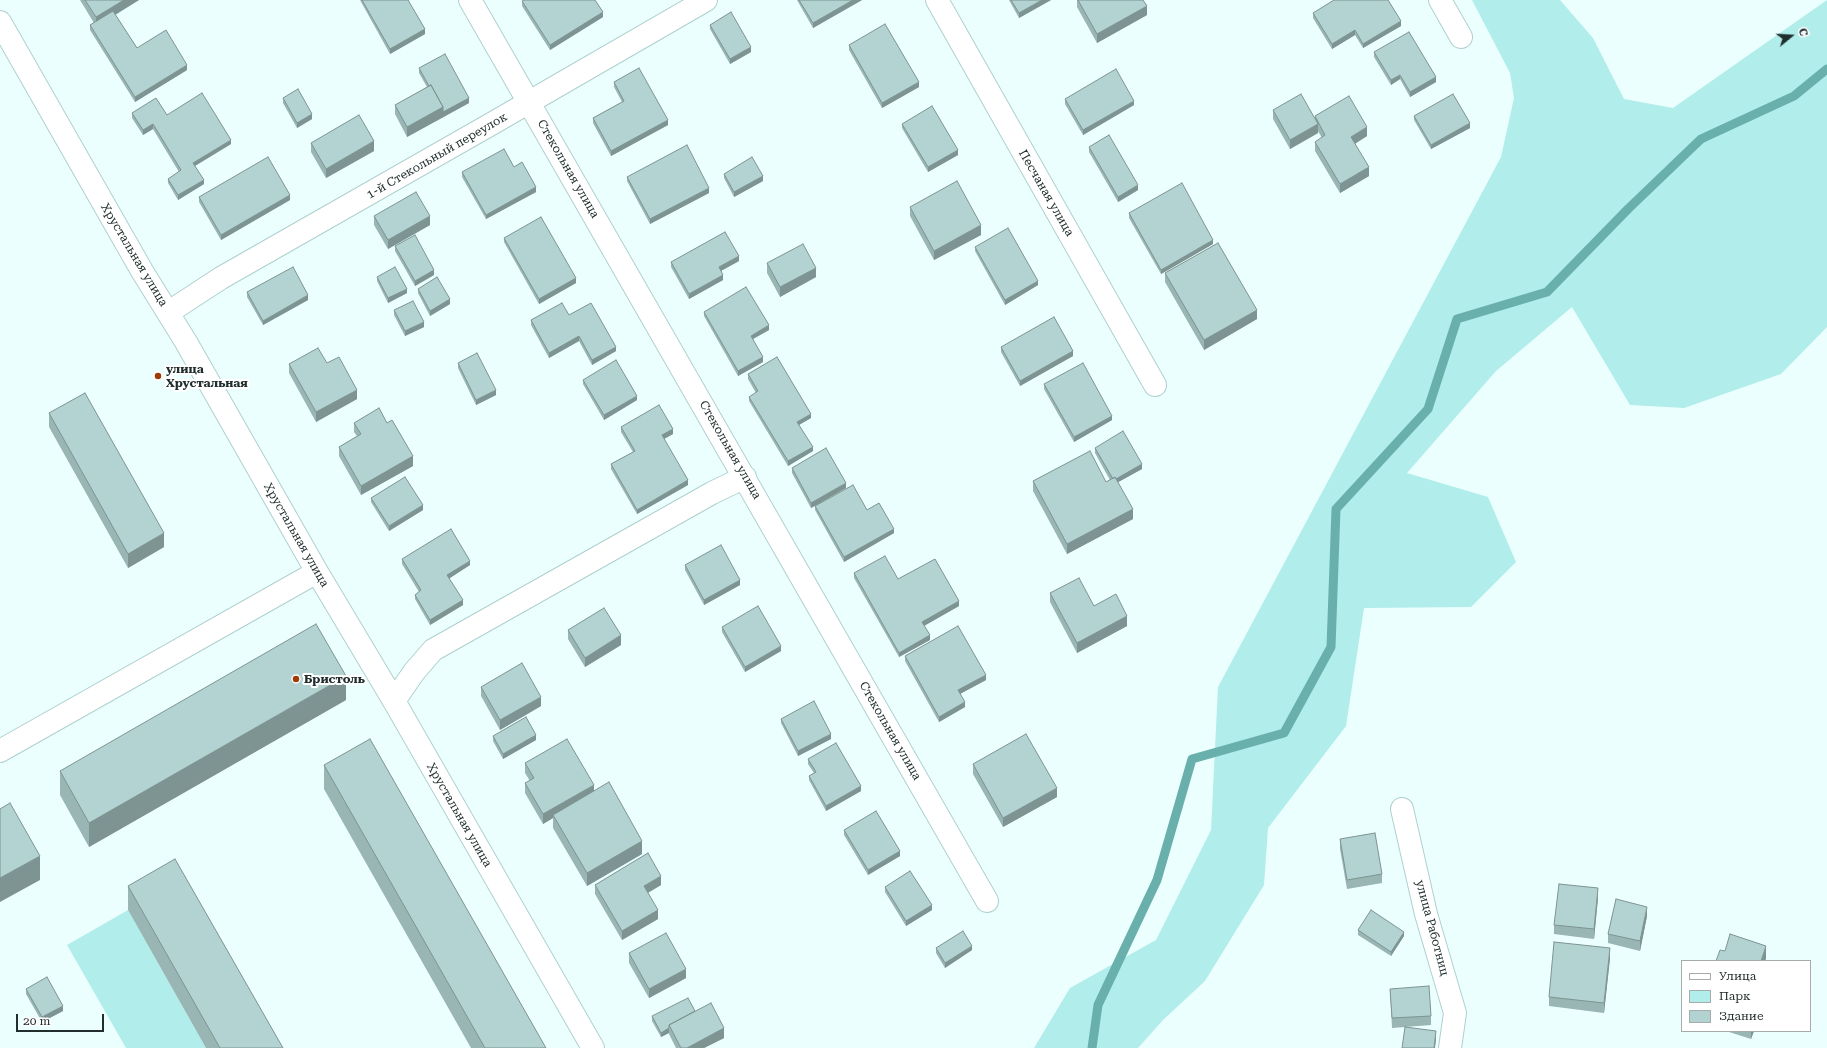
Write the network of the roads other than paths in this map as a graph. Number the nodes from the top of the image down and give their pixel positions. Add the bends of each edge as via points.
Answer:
1 (470, 0) edge
2 (706, 0) edge
3 (937, 0) edge
4 (1440, 0) edge
5 (0, 22) edge
6 (1461, 37) dead end
7 (529, 103) junction
8 (169, 312) junction
9 (1155, 385) dead end
10 (745, 477) junction
11 (317, 572) junction
12 (394, 701) junction
13 (0, 751) edge
14 (1402, 809) dead end
15 (987, 901) dead end
16 (593, 1048) edge
17 (1450, 1048) edge

1 - 7 street, Стекольная улица
2 - 7 street, 1-й Стекольный переулок
3 - 9 street, Песчаная улица
4 - 6 street
5 - 8 street, Хрустальная улица via 142,271
7 - 8 street, 1-й Стекольный переулок via 221,278
7 - 10 street, Стекольная улица
8 - 11 street, Хрустальная улица
10 - 12 street via 712,493 434,650 414,672
10 - 15 street, Стекольная улица
11 - 12 street, Хрустальная улица
11 - 13 street
12 - 16 street, Хрустальная улица
14 - 17 street, улица Работниц via 1426,914 1455,1013

